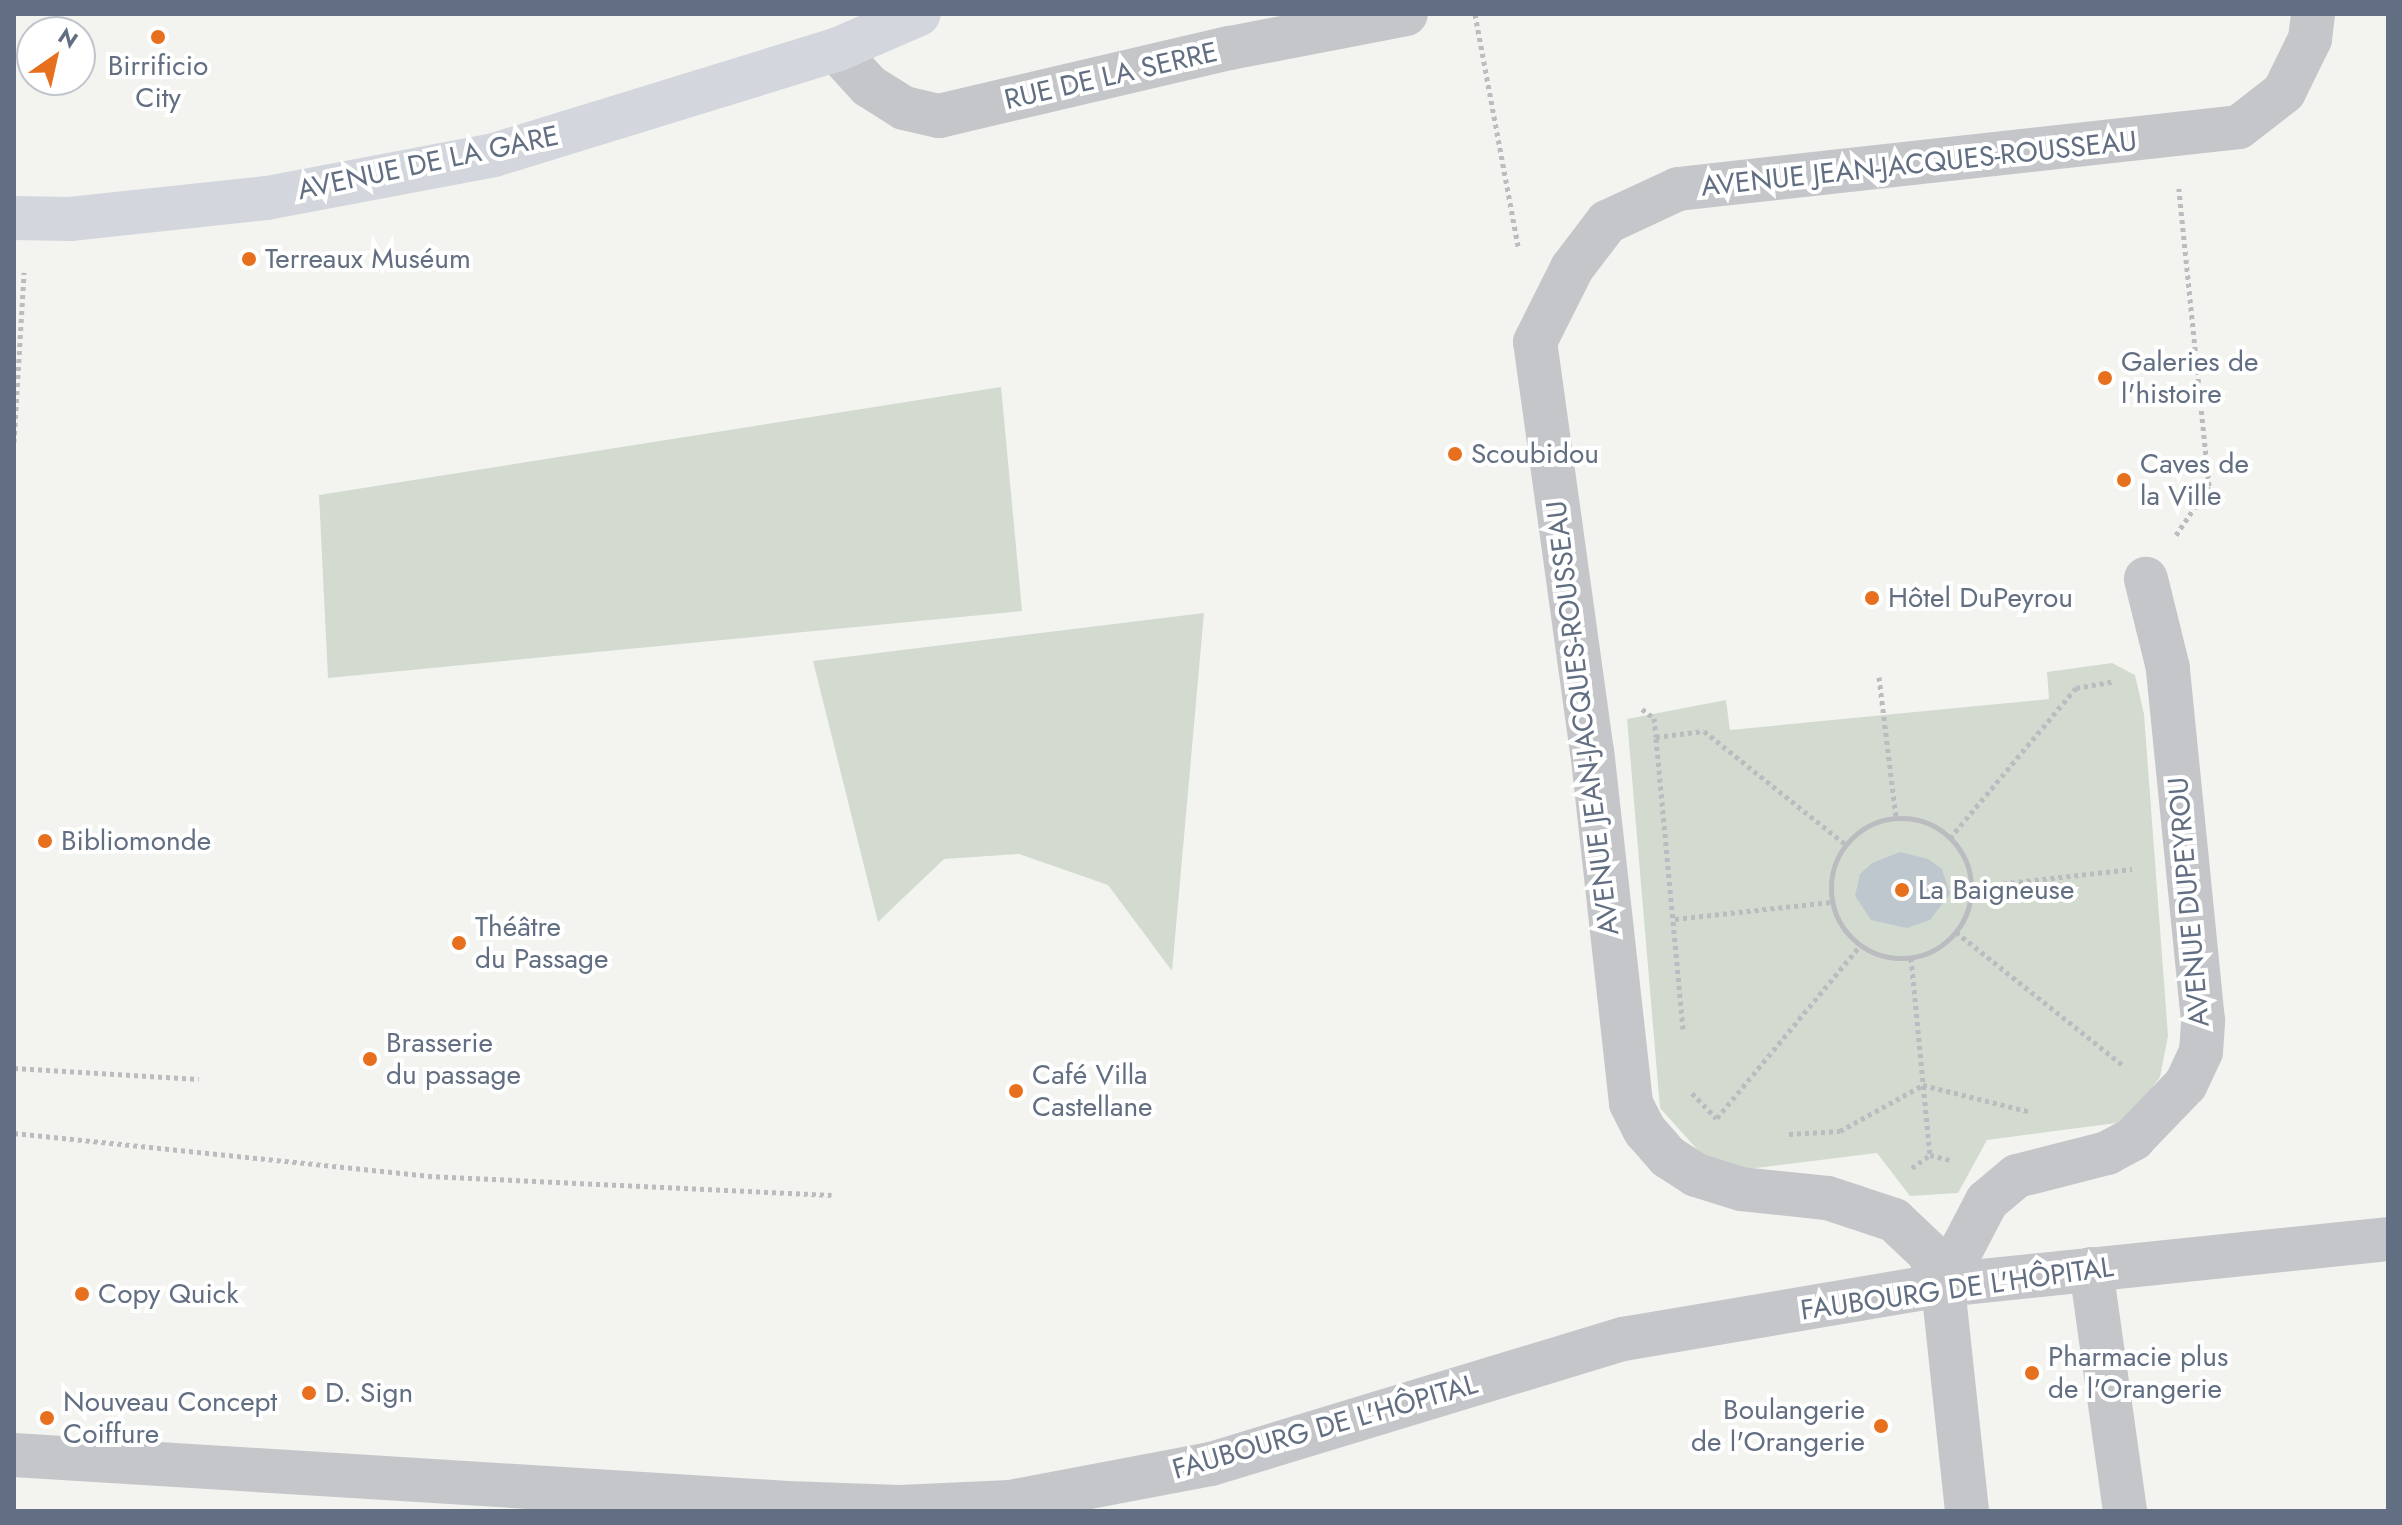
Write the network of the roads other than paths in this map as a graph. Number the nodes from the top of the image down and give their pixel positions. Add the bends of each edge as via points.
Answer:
1 (919, 14) edge
2 (1406, 14) edge
3 (2313, 14) edge
4 (836, 50) junction
5 (20, 218) edge
6 (2146, 579) road end
7 (2388, 1239) edge
8 (2091, 1269) junction
9 (1943, 1285) junction
10 (14, 1455) edge
11 (787, 1507) edge
12 (1967, 1511) edge
13 (2125, 1511) edge

1 - 4 main road, AVENUE DE LA GARE
2 - 4 street, RUE DE LA SERRE via 1230,48 939,116 892,101 869,86
3 - 9 street, AVENUE JEAN-JACQUES-ROUSSEAU via 2310,39 2284,92 2239,127 1678,189 1607,222 1572,268 1535,342 1592,752 1631,1103 1645,1131 1668,1157 1696,1175 1741,1189 1827,1198 1894,1220 1929,1253
4 - 5 main road, AVENUE DE LA GARE via 494,155 267,198
6 - 9 street, AVENUE DUPEYROU via 2168,668 2203,1021 2201,1052 2186,1084 2133,1139 2107,1153 2017,1176 1987,1201
7 - 8 street, FAUBOURG DE L'HÔPITAL
8 - 9 street, FAUBOURG DE L'HÔPITAL
8 - 13 street
9 - 11 street, FAUBOURG DE L'HÔPITAL via 1623,1339 1211,1464 1025,1499
9 - 12 street
10 - 11 street, FAUBOURG DE L'HÔPITAL

